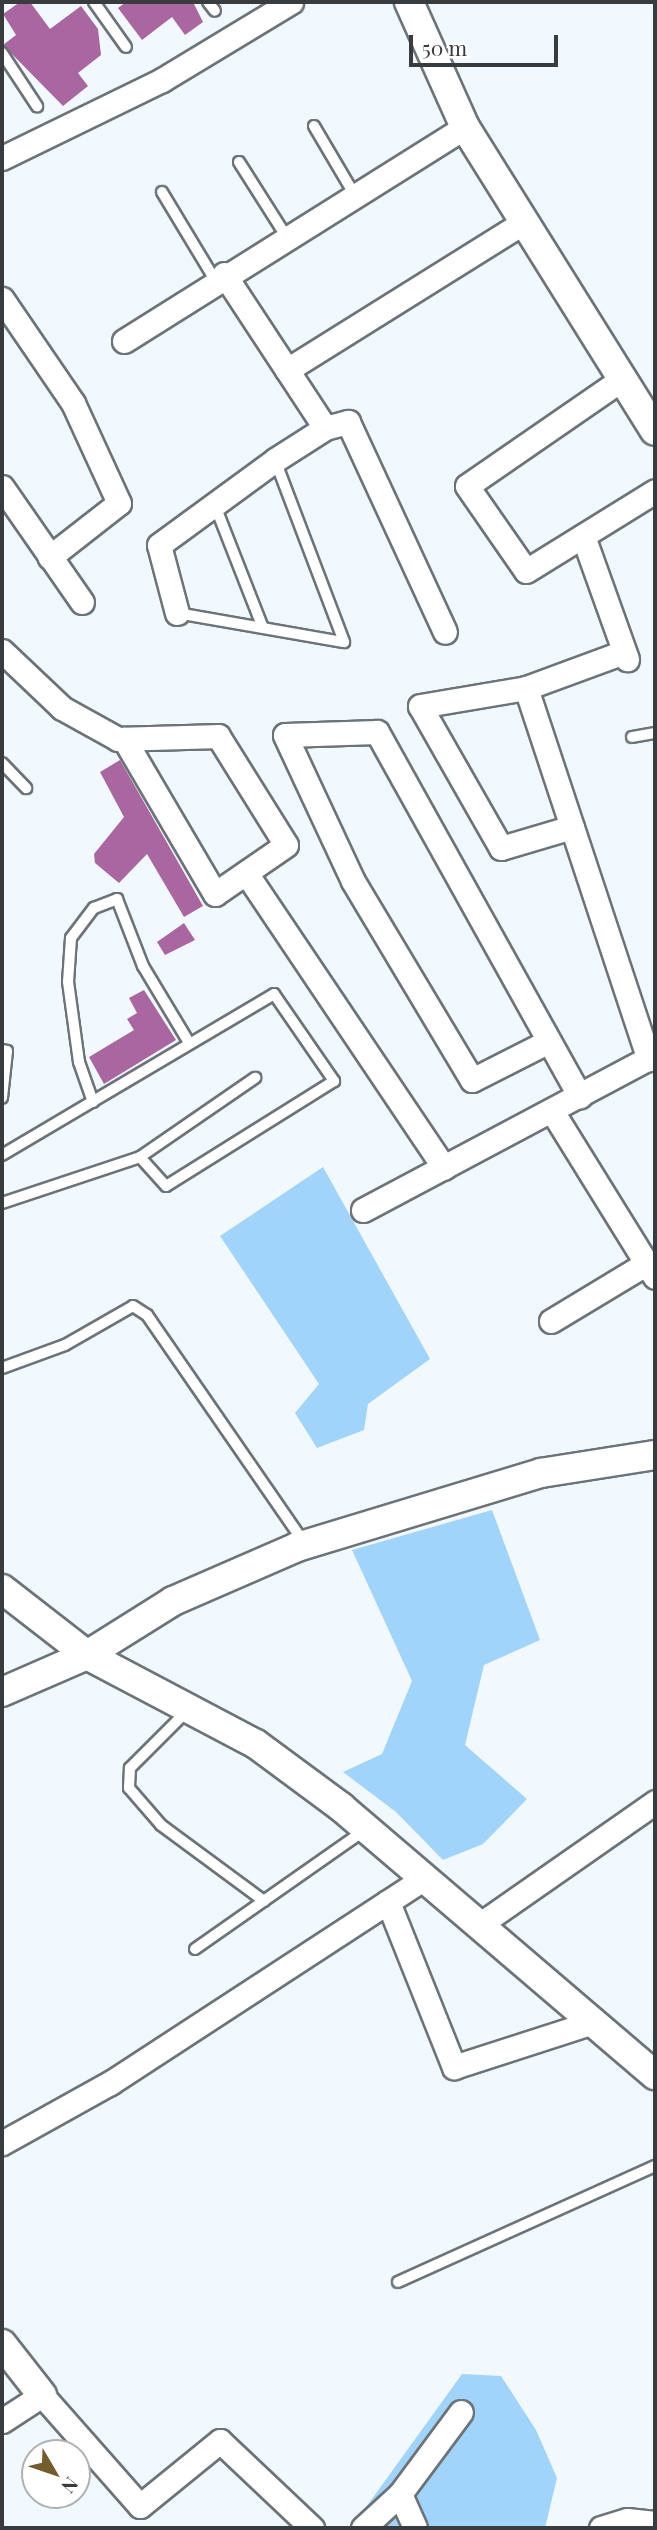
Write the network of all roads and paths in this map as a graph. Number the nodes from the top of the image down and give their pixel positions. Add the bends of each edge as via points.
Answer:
1 (94, 2) edge
2 (291, 2) edge
3 (409, 2) edge
4 (126, 47) dead end
5 (2, 53) edge
6 (37, 106) dead end
7 (314, 127) dead end
8 (465, 127) junction
9 (2, 159) edge
10 (239, 162) dead end
11 (162, 192) dead end
12 (354, 194) junction
13 (522, 223) junction
14 (286, 236) junction
15 (220, 277) junction
16 (2, 299) edge
17 (124, 341) dead end
18 (287, 370) junction
19 (622, 379) junction
20 (651, 413) edge
21 (325, 428) junction
22 (275, 460) junction
23 (2, 487) edge
24 (655, 491) edge
25 (214, 503) junction
26 (583, 536) junction
27 (50, 557) junction
28 (82, 602) dead end
29 (177, 613) joint
30 (262, 628) junction
31 (445, 632) dead end
32 (2, 651) edge
33 (526, 688) junction
34 (655, 733) edge
35 (632, 737) dead end
36 (124, 739) junction
37 (2, 763) edge
38 (26, 788) dead end
39 (572, 827) junction
40 (246, 873) junction
41 (188, 1041) junction
42 (547, 1042) junction
43 (2, 1050) edge
44 (652, 1057) edge
45 (255, 1078) dead end
46 (580, 1096) junction
47 (2, 1098) edge
48 (93, 1102) junction
49 (552, 1111) junction
50 (2, 1155) edge
51 (140, 1157) junction
52 (444, 1168) junction
53 (2, 1203) edge
54 (363, 1210) dead end
55 (651, 1270) edge
56 (551, 1321) dead end
57 (2, 1368) edge
58 (655, 1455) edge
59 (306, 1545) junction
60 (2, 1589) edge
61 (87, 1655) junction
62 (2, 1692) edge
63 (189, 1709) junction
64 (655, 1802) edge
65 (367, 1829) junction
66 (425, 1878) junction
67 (264, 1900) junction
68 (388, 1902) junction
69 (479, 1925) junction
70 (195, 1949) dead end
71 (593, 2022) junction
72 (655, 2075) edge
73 (2, 2143) edge
74 (655, 2166) edge
75 (398, 2282) dead end
76 (2, 2344) edge
77 (42, 2395) junction
78 (461, 2412) dead end
79 (2, 2421) edge
80 (400, 2494) junction
81 (655, 2523) edge
82 (312, 2528) edge
83 (363, 2528) edge
84 (415, 2528) edge
85 (601, 2528) edge

1 - 4 lane
2 - 9 street via 162,80
3 - 8 street
5 - 6 lane
7 - 12 lane
8 - 12 street
8 - 13 street
10 - 14 lane
11 - 15 lane
12 - 14 street
13 - 18 street
13 - 19 street
14 - 15 street
15 - 17 street
15 - 18 street
16 - 27 street via 73,403 119,503
18 - 21 street
19 - 20 street
19 - 26 street via 467,486 526,571
21 - 22 street
21 - 31 street via 348,422
22 - 25 street
22 - 30 lane via 344,642
23 - 27 street
24 - 26 street
25 - 29 street via 159,545
25 - 30 lane
26 - 33 street via 626,656
27 - 28 street
29 - 30 lane
32 - 36 street via 62,708
33 - 39 street
33 - 39 street via 420,706 501,848
34 - 35 lane
36 - 40 street via 215,894
36 - 40 street via 218,736 286,845
37 - 38 lane
39 - 44 street
40 - 52 street
41 - 48 lane
41 - 48 lane via 143,966 117,899 94,908 71,938 68,982 79,1062
41 - 51 lane via 274,994 334,1081 166,1186
42 - 42 street via 472,1080 353,881 285,735 377,732
42 - 46 street
43 - 47 lane via 7,1051
44 - 46 street
45 - 51 lane
46 - 49 street
48 - 50 lane
49 - 52 street
49 - 55 street
51 - 53 lane
52 - 54 street
55 - 56 street
57 - 59 lane via 65,1345 133,1306 147,1315
58 - 59 street via 541,1473
59 - 61 street via 173,1601
60 - 61 street
61 - 62 street
61 - 63 street
63 - 65 street via 256,1744
63 - 67 lane via 130,1768 129,1787 161,1825
64 - 69 street
65 - 66 street
65 - 67 lane
66 - 68 street
66 - 69 street
67 - 70 lane
68 - 71 street via 454,2067
68 - 73 street via 110,2083
69 - 71 street
71 - 72 street
74 - 75 lane
76 - 77 street
77 - 79 street
77 - 82 street via 141,2507 220,2441
78 - 80 street
80 - 83 street
80 - 84 street
81 - 85 street via 627,2520

